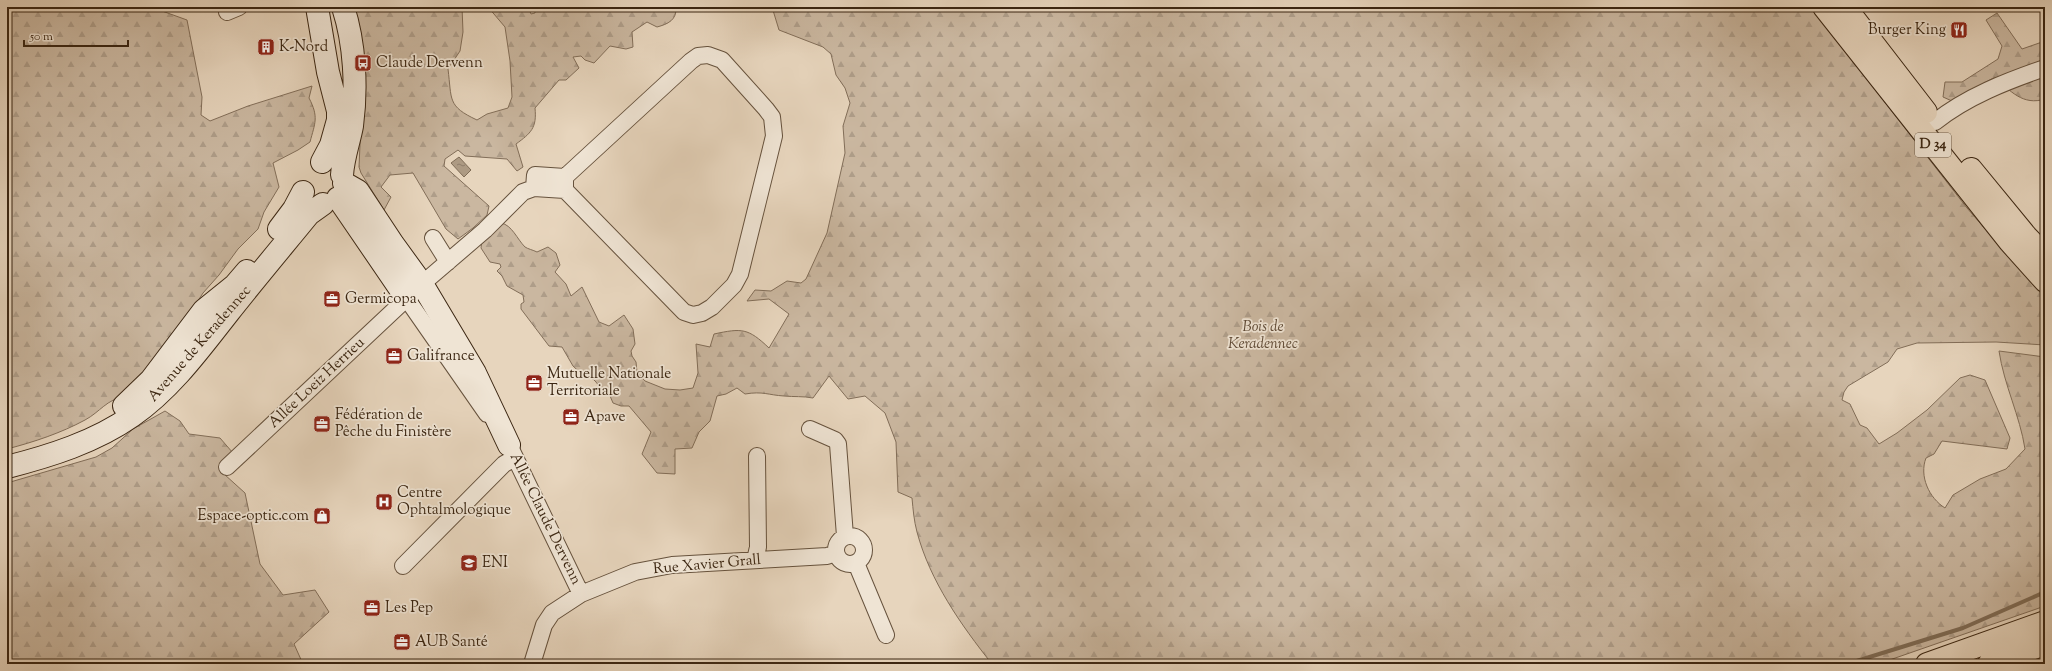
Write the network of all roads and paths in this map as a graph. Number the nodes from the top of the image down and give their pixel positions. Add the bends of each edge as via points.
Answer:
1 (317, 7) edge
2 (343, 7) edge
3 (1824, 7) edge
4 (1845, 7) edge
5 (2045, 68) edge
6 (1935, 122) junction
7 (322, 162) junction
8 (565, 183) junction
9 (337, 190) junction
10 (303, 192) junction
11 (433, 238) dead end
12 (2045, 256) edge
13 (448, 262) junction
14 (2045, 281) edge
15 (414, 292) junction
16 (810, 429) dead end
17 (512, 451) junction
18 (757, 456) dead end
19 (7, 458) edge
20 (7, 467) edge
21 (228, 467) dead end
22 (845, 536) junction
23 (836, 553) junction
24 (755, 560) junction
25 (856, 563) junction
26 (403, 566) dead end
27 (581, 594) junction
28 (2045, 622) edge
29 (886, 634) dead end
30 (2045, 644) edge
31 (532, 664) edge
32 (1927, 664) edge
33 (1989, 664) edge

1 - 7 street via 328,72 338,111 331,145
2 - 9 street via 351,44 354,100 352,126
3 - 14 main road, D 34 via 1993,221
4 - 6 main road, D 34
5 - 6 street via 1953,108
6 - 12 main road, D 34
7 - 9 street via 335,166
7 - 10 street via 306,169 301,182
8 - 8 street via 679,308 688,314 702,313 722,299 740,274 774,136 772,117 722,60 708,55 698,56
8 - 13 street, Allée Loeiz Herrieu via 523,192
9 - 10 street via 310,201
9 - 15 street, Allée Claude Dervenn via 358,191 393,244
9 - 20 street, Avenue de Keradennec via 309,214 200,348 146,406 121,424 94,438 47,456
10 - 19 street, Avenue de Keradennec via 282,226 240,278 204,310 151,380 134,397 91,427
11 - 13 street
13 - 15 street, Allée Loeiz Herrieu
15 - 17 street, Allée Claude Dervenn via 475,373
15 - 21 street, Allée Loeiz Herrieu
16 - 22 street via 835,440 838,444
17 - 26 street via 504,464
17 - 27 street, Allée Claude Dervenn
18 - 24 street via 758,547
22 - 23 street via 838,543
22 - 25 street via 859,538 864,546 862,558
23 - 24 street, Rue Xavier Grall via 827,556
23 - 25 street via 843,562
24 - 27 street, Rue Xavier Grall via 651,568
25 - 29 street
27 - 31 street, Rue Xavier Grall via 559,607 548,618
28 - 32 main road
30 - 33 main road

